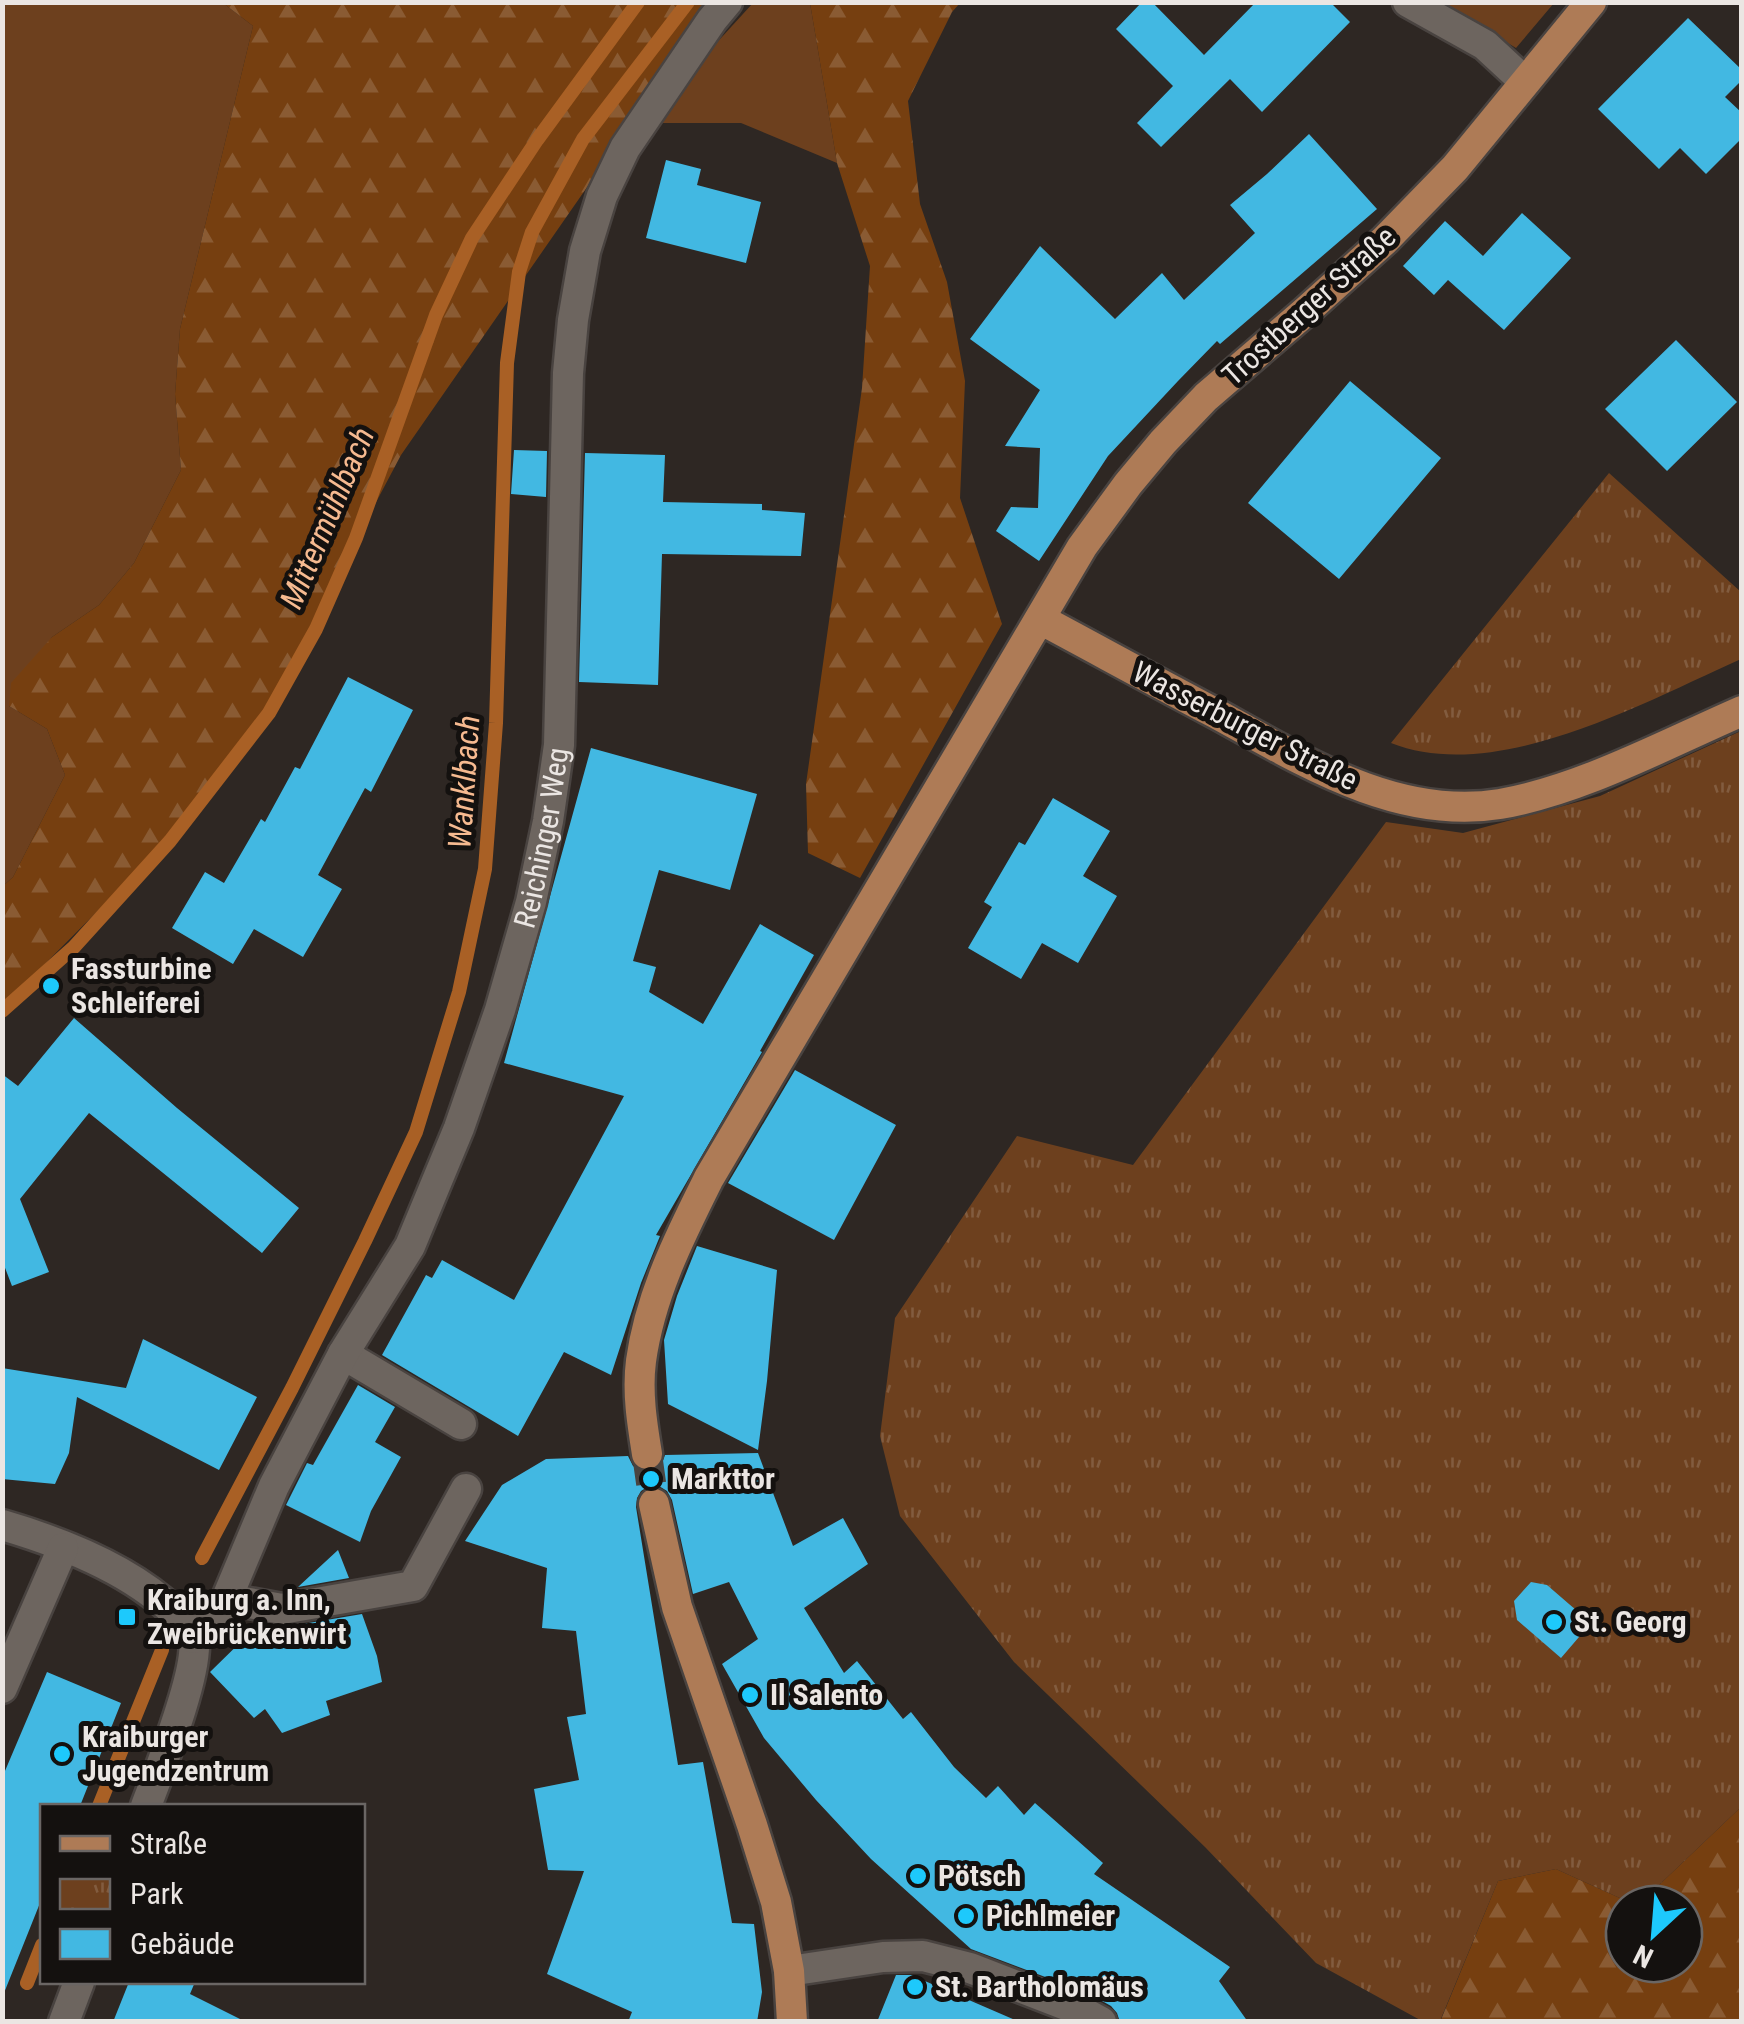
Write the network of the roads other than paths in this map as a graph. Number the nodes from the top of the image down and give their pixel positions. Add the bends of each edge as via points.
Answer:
1 (728, 2) edge
2 (1408, 2) edge
3 (1591, 2) edge
4 (1526, 82) junction
5 (1040, 619) junction
6 (1742, 711) edge
7 (344, 1354) junction
8 (460, 1424) dead end
9 (647, 1454) tunnel mouth
10 (466, 1488) dead end
11 (654, 1504) tunnel mouth
12 (2, 1526) edge
13 (63, 1548) junction
14 (224, 1605) junction
15 (194, 1638) junction
16 (2, 1688) edge
17 (147, 1804) edge
18 (789, 1971) junction
19 (78, 1984) edge
20 (64, 2022) edge
21 (792, 2022) edge
22 (1100, 2022) edge

1 - 7 street, Reichinger Weg via 624,148 585,251 568,372 559,745 541,854 500,1010 458,1128 410,1246
2 - 4 street via 1485,45
3 - 4 main road, Trostberger Straße
4 - 5 main road, Trostberger Straße via 1385,240 1163,442 1082,547
5 - 6 main road, Wasserburger Straße via 1319,768 1414,802 1496,805 1537,796
5 - 9 main road, Trostberger Straße via 709,1178 668,1261 641,1362
7 - 8 street
7 - 14 street, Reichinger Weg via 262,1509
10 - 14 street via 413,1586 282,1609
11 - 18 main road via 677,1607 776,1902
12 - 13 street
13 - 15 street via 129,1576 161,1599
13 - 16 street
14 - 15 street, Reichinger Weg
15 - 17 street via 194,1664
18 - 21 main road
18 - 22 street via 923,1956 970,1968
19 - 20 street

